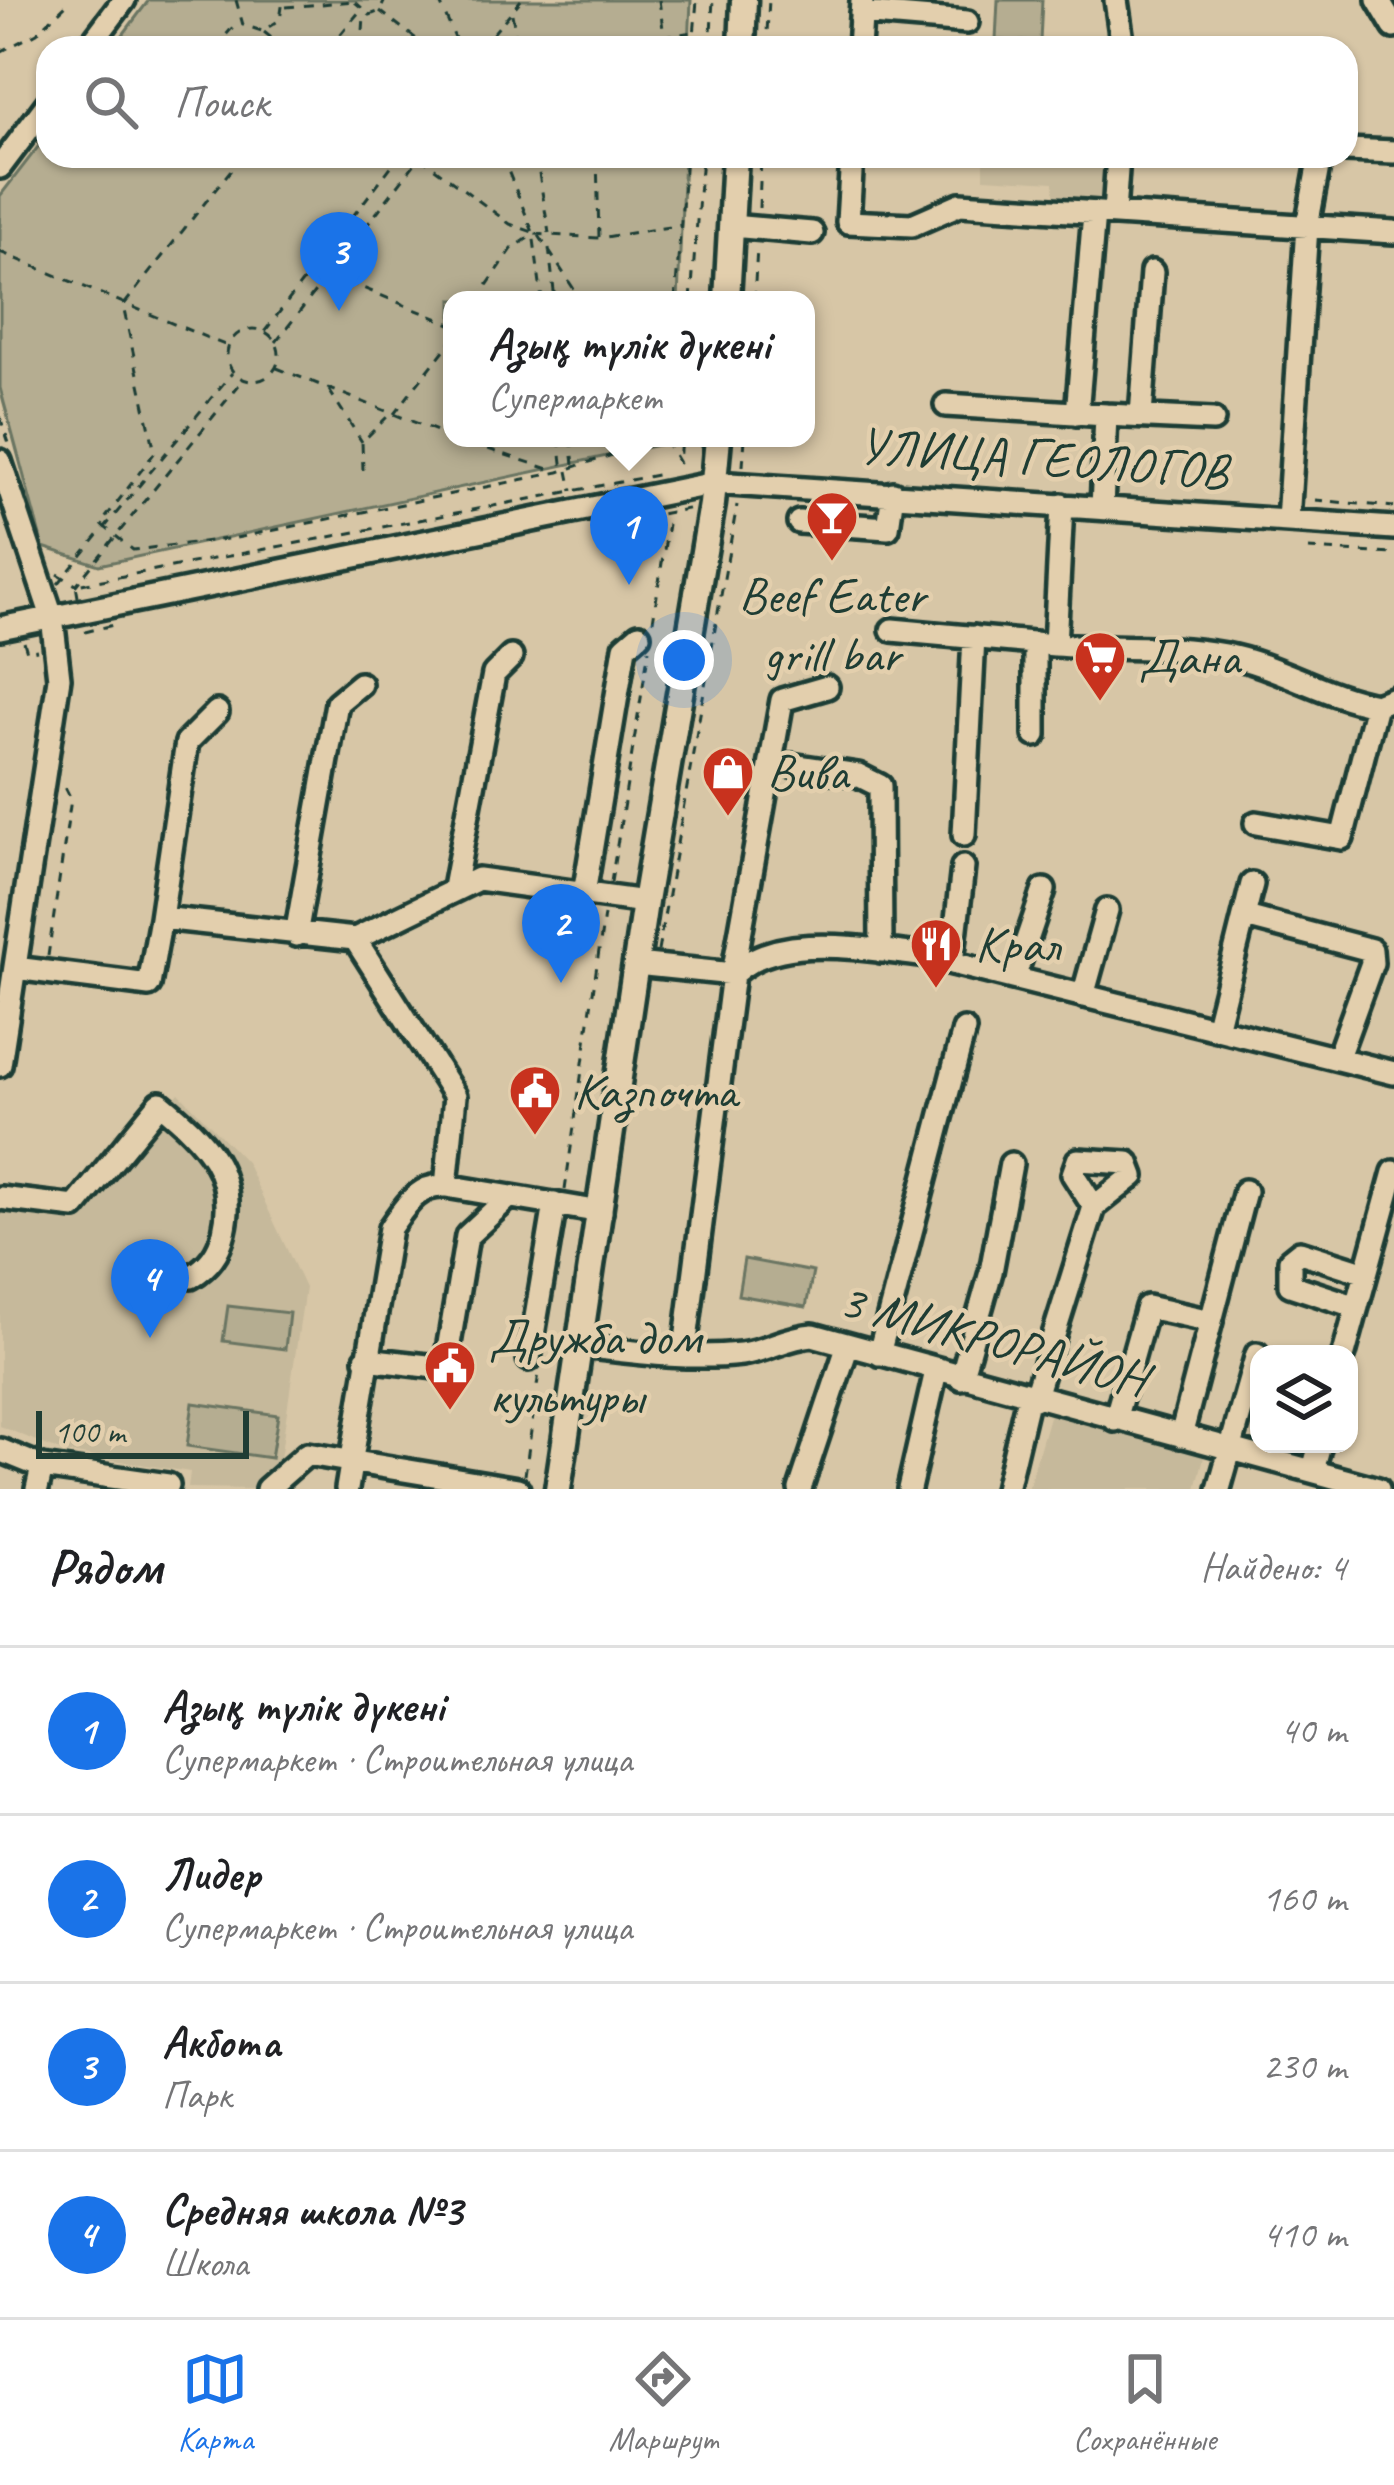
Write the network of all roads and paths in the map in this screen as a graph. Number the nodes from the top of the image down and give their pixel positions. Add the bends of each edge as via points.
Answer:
1 (71, 0) edge
2 (124, 0) edge
3 (236, 0) edge
4 (386, 0) edge
5 (439, 0) edge
6 (521, 0) edge
7 (659, 0) edge
8 (697, 0) edge
9 (712, 0) edge
10 (745, 0) edge
11 (769, 0) edge
12 (1116, 0) edge
13 (1378, 0) edge
14 (355, 1) edge
15 (283, 3) edge
16 (862, 6) edge
17 (380, 11) junction
18 (362, 12) junction
19 (512, 12) junction
20 (239, 19) junction
21 (968, 22) dead end
22 (1394, 27) edge
23 (262, 31) junction
24 (694, 32) junction
25 (97, 36) edge
26 (225, 36) edge
27 (268, 36) edge
28 (340, 36) edge
29 (362, 36) edge
30 (412, 36) edge
31 (453, 36) edge
32 (491, 36) edge
33 (516, 36) edge
34 (664, 36) joint
35 (694, 36) edge
36 (710, 36) edge
37 (743, 36) edge
38 (767, 36) edge
39 (860, 36) edge
40 (1121, 36) edge
41 (0, 52) edge
42 (36, 119) edge
43 (1358, 150) edge
44 (1394, 152) edge
45 (0, 167) edge
46 (232, 168) edge
47 (390, 168) edge
48 (411, 168) edge
49 (435, 168) edge
50 (507, 168) edge
51 (538, 168) edge
52 (597, 168) edge
53 (685, 168) edge
54 (701, 168) edge
55 (734, 168) edge
56 (851, 168) edge
57 (1115, 168) edge
58 (1318, 168) edge
59 (1104, 213) junction
60 (682, 225) junction
61 (731, 226) junction
62 (1307, 226) junction
63 (1394, 232) edge
64 (812, 233) dead end
65 (535, 234) junction
66 (550, 235) junction
67 (598, 238) junction
68 (549, 247) junction
69 (0, 252) edge
70 (1152, 272) dead end
71 (329, 274) junction
72 (483, 291) edge
73 (541, 291) edge
74 (554, 291) edge
75 (576, 291) edge
76 (676, 291) edge
77 (693, 291) edge
78 (727, 291) edge
79 (123, 306) junction
80 (443, 322) edge
81 (265, 331) junction
82 (276, 342) junction
83 (227, 346) junction
84 (443, 351) edge
85 (277, 368) junction
86 (232, 373) junction
87 (243, 380) junction
88 (328, 388) junction
89 (946, 405) dead end
90 (1077, 414) junction
91 (392, 415) junction
92 (1106, 415) junction
93 (1141, 415) junction
94 (1213, 420) dead end
95 (443, 434) edge
96 (362, 442) junction
97 (483, 447) edge
98 (560, 447) edge
99 (572, 447) edge
100 (637, 447) edge
101 (670, 447) edge
102 (680, 447) edge
103 (717, 447) edge
104 (744, 447) edge
105 (0, 460) edge
106 (574, 467) junction
107 (363, 470) dead end
108 (563, 471) junction
109 (677, 475) dead end
110 (742, 482) junction
111 (715, 483) junction
112 (893, 493) junction
113 (574, 499) junction
114 (1315, 500) dead end
115 (1062, 505) junction
116 (1394, 507) edge
117 (1102, 508) junction
118 (1288, 520) junction
119 (800, 522) dead end
120 (668, 524) dead end
121 (1394, 528) edge
122 (105, 529) junction
123 (114, 537) junction
124 (1309, 549) dead end
125 (1394, 554) edge
126 (64, 579) junction
127 (76, 586) junction
128 (44, 595) junction
129 (52, 617) junction
130 (0, 628) edge
131 (892, 630) dead end
132 (640, 635) dead end
133 (974, 637) junction
134 (1045, 644) junction
135 (511, 657) dead end
136 (360, 684) dead end
137 (826, 686) dead end
138 (1385, 701) edge
139 (217, 712) dead end
140 (1035, 735) dead end
141 (771, 762) junction
142 (61, 779) dead end
143 (1256, 823) dead end
144 (964, 835) dead end
145 (963, 867) dead end
146 (1252, 884) dead end
147 (454, 888) junction
148 (1044, 890) dead end
149 (595, 896) junction
150 (645, 902) junction
151 (1107, 910) dead end
152 (1246, 917) junction
153 (161, 918) junction
154 (296, 934) junction
155 (355, 939) junction
156 (881, 951) junction
157 (952, 962) junction
158 (646, 963) junction
159 (15, 968) junction
160 (46, 972) junction
161 (733, 974) junction
162 (1014, 979) junction
163 (1083, 996) junction
164 (1216, 1029) junction
165 (964, 1030) dead end
166 (1338, 1058) junction
167 (0, 1065) edge
168 (1394, 1073) edge
169 (1011, 1164) dead end
170 (1394, 1172) edge
171 (446, 1186) junction
172 (1245, 1191) dead end
173 (509, 1197) junction
174 (0, 1198) edge
175 (559, 1205) junction
176 (1094, 1207) dead end
177 (602, 1212) junction
178 (1366, 1273) junction
179 (191, 1277) dead end
180 (1357, 1307) junction
181 (1211, 1322) junction
182 (1346, 1345) edge
183 (581, 1346) junction
184 (848, 1346) junction
185 (879, 1354) junction
186 (684, 1356) junction
187 (366, 1359) junction
188 (534, 1365) joint
189 (937, 1371) junction
190 (962, 1378) junction
191 (1250, 1380) edge
192 (1031, 1398) junction
193 (1115, 1420) junction
194 (1180, 1436) junction
195 (1231, 1449) junction
196 (0, 1450) edge
197 (1318, 1453) edge
198 (353, 1462) junction
199 (1313, 1470) junction
200 (39, 1478) edge
201 (436, 1483) edge
202 (169, 1485) dead end
203 (267, 1489) edge
204 (347, 1489) edge
205 (517, 1489) edge
206 (558, 1489) edge
207 (800, 1489) edge
208 (909, 1489) edge
209 (1006, 1489) edge
210 (1219, 1489) edge
211 (1378, 1489) edge

1 - 41 path via 37,33
2 - 25 street
3 - 20 path
4 - 17 path
5 - 31 path
6 - 19 path
7 - 34 path
8 - 24 path
9 - 36 path
10 - 37 main road
11 - 38 path
12 - 40 street
13 - 22 street
14 - 15 path
14 - 18 path
15 - 23 path via 275,25
16 - 21 street
16 - 39 street
17 - 18 path
17 - 30 path
18 - 28 path
18 - 29 path
19 - 32 path
19 - 33 path
20 - 23 path
20 - 26 path
23 - 27 path
24 - 34 path
24 - 35 path
42 - 45 street
43 - 44 street
46 - 79 path
47 - 81 path
48 - 71 path
49 - 65 path
50 - 65 path
51 - 66 path
52 - 67 path
53 - 60 path
54 - 77 path
55 - 61 main road
56 - 59 street via 848,222 912,225 960,204
57 - 59 street
58 - 62 street
59 - 62 street
59 - 90 street
60 - 67 path
60 - 76 path
61 - 64 street
61 - 78 main road
62 - 63 street
62 - 118 street
65 - 66 path
65 - 68 path
65 - 72 path via 512,249
65 - 73 path
66 - 67 path
68 - 74 path
68 - 75 path
69 - 79 path
70 - 93 street
71 - 80 path
71 - 82 path
79 - 83 path
79 - 122 path via 154,452 101,524
81 - 82 path
81 - 83 path via 247,329
82 - 85 path
83 - 86 path
84 - 91 path
85 - 87 path via 256,382
85 - 88 path
86 - 87 path
86 - 122 path
87 - 123 path
88 - 91 path
88 - 96 path
89 - 90 street
90 - 92 street
91 - 95 path
91 - 96 path
92 - 93 street
92 - 117 street
93 - 94 street
96 - 107 path
97 - 108 path
98 - 108 path
99 - 106 path
100 - 106 path
101 - 102 path via 679,464
103 - 111 main road
104 - 110 path
105 - 128 street
106 - 108 path
108 - 113 path
108 - 123 path via 193,545 145,551
109 - 113 path via 650,474
110 - 111 street, УЛИЦА ГЕОЛОГОВ
110 - 112 street, УЛИЦА ГЕОЛОГОВ
110 - 158 path
111 - 113 street, УЛИЦА ГЕОЛОГОВ
111 - 150 main road
112 - 115 street, УЛИЦА ГЕОЛОГОВ
112 - 119 street via 888,528
113 - 127 path
113 - 129 street, УЛИЦА ГЕОЛОГОВ
114 - 116 path
115 - 117 street, УЛИЦА ГЕОЛОГОВ
115 - 134 street
117 - 118 street, УЛИЦА ГЕОЛОГОВ
118 - 121 street, УЛИЦА ГЕОЛОГОВ
120 - 149 path
122 - 123 path
122 - 126 path
123 - 127 path
124 - 125 path
126 - 127 path
126 - 128 path
128 - 129 street
129 - 130 street, УЛИЦА ГЕОЛОГОВ
129 - 159 street via 59,678
131 - 133 street
132 - 149 street via 626,647
133 - 134 street
133 - 144 street
134 - 138 street via 1222,654 1279,669 1344,700
134 - 140 street
135 - 147 street via 494,674
136 - 154 street via 337,703
137 - 141 street via 782,700
138 - 143 street via 1342,838
139 - 153 street via 187,742
141 - 156 street via 880,786
141 - 161 street
142 - 160 path via 70,799
145 - 157 street
146 - 152 street
147 - 149 street via 478,879
147 - 155 street
148 - 162 street
149 - 150 street
149 - 175 path
150 - 158 main road
151 - 163 street
152 - 164 street
152 - 166 street via 1371,950
153 - 154 street
153 - 160 street via 148,985
154 - 155 street
155 - 171 street via 455,1096
156 - 157 street
156 - 161 street via 780,950 752,956
157 - 162 street
158 - 161 street
158 - 177 main road
159 - 160 street
159 - 167 street
161 - 186 street
162 - 163 street
163 - 164 street
164 - 166 street
165 - 185 street
166 - 168 street
169 - 190 street
170 - 178 street
171 - 173 street
171 - 187 street via 430,1184 412,1197 390,1228
172 - 181 street
173 - 175 street
173 - 187 street via 467,1236 445,1368
174 - 179 street via 75,1207 160,1102 229,1185 220,1246
175 - 177 street
175 - 188 street
176 - 192 street
177 - 183 main road
178 - 180 street
178 - 180 street via 1300,1252 1290,1260 1290,1285
180 - 182 street
181 - 193 street via 1147,1307
181 - 194 street
183 - 186 street, 3 МИКРОРАЙОН
183 - 206 main road
184 - 185 street, 3 МИКРОРАЙОН
184 - 186 street, 3 МИКРОРАЙОН via 813,1335 739,1354
184 - 207 street
185 - 189 street, 3 МИКРОРАЙОН
187 - 198 street
188 - 205 path
189 - 190 street, 3 МИКРОРАЙОН
189 - 208 street
190 - 192 street, 3 МИКРОРАЙОН
191 - 195 street
192 - 193 street, 3 МИКРОРАЙОН
192 - 209 street
193 - 194 street, 3 МИКРОРАЙОН
194 - 195 street, 3 МИКРОРАЙОН
195 - 199 street, 3 МИКРОРАЙОН
195 - 210 street
196 - 200 street
197 - 199 street
198 - 201 street
198 - 203 street via 307,1454
198 - 204 street
199 - 211 street, 3 МИКРОРАЙОН
200 - 202 street
201 - 205 street

